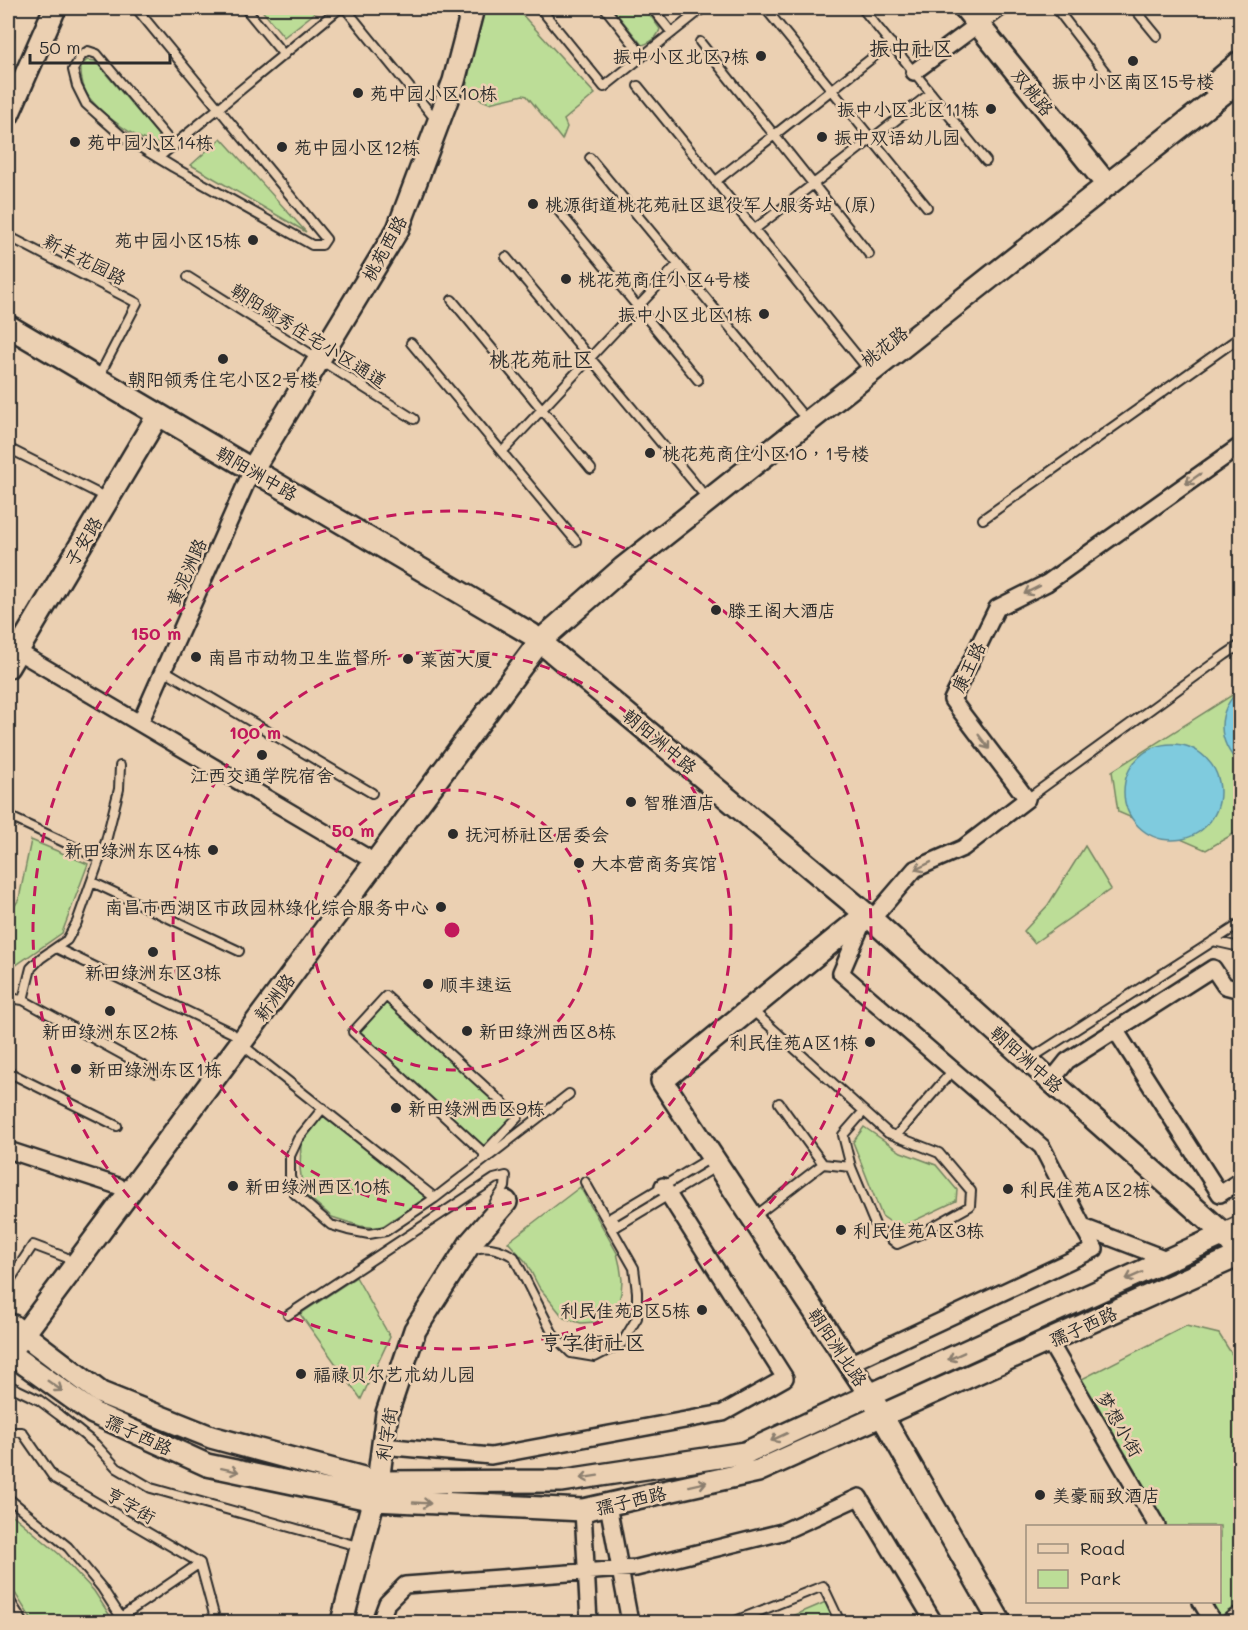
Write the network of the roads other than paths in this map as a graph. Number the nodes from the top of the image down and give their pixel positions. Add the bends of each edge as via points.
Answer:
1 (55, 8) edge
2 (136, 8) edge
3 (245, 8) edge
4 (340, 8) edge
5 (345, 8) edge
6 (473, 8) edge
7 (540, 8) edge
8 (605, 8) edge
9 (652, 8) edge
10 (703, 8) edge
11 (765, 8) edge
12 (862, 8) edge
13 (1000, 8) edge
14 (1056, 8) edge
15 (1134, 8) edge
16 (972, 16) edge
17 (8, 18) edge
18 (672, 33) junction
19 (9, 36) dead end
20 (1157, 36) dead end
21 (700, 42) dead end
22 (891, 43) junction
23 (284, 55) junction
24 (644, 56) junction
25 (1240, 62) edge
26 (914, 72) junction
27 (1106, 73) dead end
28 (1240, 80) edge
29 (638, 86) dead end
30 (832, 89) junction
31 (931, 93) junction
32 (219, 108) junction
33 (8, 115) edge
34 (438, 124) junction
35 (774, 135) junction
36 (872, 138) junction
37 (174, 146) junction
38 (158, 158) junction
39 (590, 158) dead end
40 (986, 161) dead end
41 (1100, 176) junction
42 (716, 181) junction
43 (813, 184) junction
44 (927, 207) dead end
45 (557, 209) dead end
46 (754, 230) junction
47 (8, 236) edge
48 (869, 254) dead end
49 (506, 257) dead end
50 (678, 264) junction
51 (188, 277) dead end
52 (452, 300) dead end
53 (638, 307) junction
54 (8, 327) edge
55 (1240, 337) edge
56 (411, 343) dead end
57 (590, 358) junction
58 (319, 359) junction
59 (863, 363) junction
60 (98, 379) junction
61 (698, 380) dead end
62 (542, 409) junction
63 (800, 412) junction
64 (158, 415) junction
65 (414, 419) dead end
66 (1240, 446) edge
67 (8, 448) edge
68 (502, 452) junction
69 (591, 468) dead end
70 (252, 470) junction
71 (701, 491) junction
72 (108, 499) junction
73 (984, 519) dead end
74 (576, 542) dead end
75 (536, 637) junction
76 (1240, 645) edge
77 (12, 659) edge
78 (164, 670) junction
79 (140, 723) junction
80 (120, 766) dead end
81 (372, 793) dead end
82 (1027, 799) junction
83 (8, 816) edge
84 (365, 856) junction
85 (100, 859) junction
86 (92, 882) junction
87 (869, 916) junction
88 (1240, 924) edge
89 (1213, 941) junction
90 (1240, 947) edge
91 (56, 948) junction
92 (240, 951) dead end
93 (1240, 990) edge
94 (8, 998) edge
95 (23, 1000) junction
96 (751, 1008) junction
97 (1116, 1031) junction
98 (236, 1038) junction
99 (1028, 1060) junction
100 (953, 1070) junction
101 (8, 1072) edge
102 (156, 1073) dead end
103 (1051, 1081) junction
104 (569, 1094) dead end
105 (778, 1103) dead end
106 (322, 1108) junction
107 (864, 1111) junction
108 (117, 1126) dead end
109 (896, 1136) junction
110 (8, 1150) edge
111 (484, 1156) junction
112 (715, 1161) junction
113 (823, 1164) junction
114 (851, 1167) junction
115 (1240, 1181) edge
116 (585, 1182) dead end
117 (118, 1186) junction
118 (666, 1190) junction
119 (435, 1198) junction
120 (506, 1202) dead end
121 (753, 1218) junction
122 (612, 1223) junction
123 (1083, 1227) junction
124 (1233, 1231) edge
125 (467, 1248) junction
126 (1240, 1255) edge
127 (64, 1257) junction
128 (1169, 1260) junction
129 (8, 1283) edge
130 (288, 1315) dead end
131 (11, 1341) edge
132 (1049, 1341) junction
133 (849, 1364) junction
134 (8, 1385) edge
135 (870, 1395) junction
136 (882, 1415) junction
137 (8, 1432) edge
138 (382, 1446) junction
139 (376, 1491) junction
140 (8, 1498) edge
141 (608, 1505) junction
142 (583, 1510) junction
143 (1156, 1525) edge
144 (362, 1547) junction
145 (200, 1563) junction
146 (620, 1569) junction
147 (586, 1572) junction
148 (8, 1598) edge
149 (1202, 1603) edge
150 (1240, 1618) edge
151 (123, 1620) edge
152 (23, 1623) edge
153 (216, 1623) edge
154 (342, 1623) edge
155 (380, 1623) edge
156 (589, 1623) edge
157 (630, 1623) edge
158 (736, 1623) edge
159 (840, 1623) edge
160 (934, 1623) edge
161 (1000, 1623) edge
162 (1213, 1623) edge
163 (1234, 1623) edge

1 - 33 main road
2 - 32 lane
3 - 23 lane
4 - 23 lane
5 - 34 lane
6 - 34 main road, 桃苑西路
7 - 24 lane via 604,87
8 - 24 lane
9 - 18 lane
10 - 18 lane
11 - 30 lane
12 - 22 lane
13 - 16 street
14 - 27 lane
15 - 20 lane
16 - 26 street
16 - 41 main road, 双桃路
17 - 19 lane
18 - 24 lane
21 - 35 lane
22 - 26 lane
22 - 30 lane
23 - 32 lane
25 - 41 main road, 桃花路
26 - 31 lane
28 - 75 main road, 桃花路
29 - 42 lane
30 - 35 lane
30 - 36 lane
31 - 36 lane
31 - 40 lane
32 - 37 lane
32 - 38 lane via 326,239 322,245 312,245
34 - 58 main road, 桃苑西路 via 398,229
35 - 42 lane
35 - 43 lane
36 - 43 lane
36 - 44 lane
37 - 38 lane
37 - 38 lane via 97,54 88,51 81,56 73,70 86,104 122,136
39 - 50 lane
41 - 59 main road, 桃花路
42 - 46 lane
43 - 46 lane
43 - 48 lane
45 - 53 lane
46 - 59 lane
47 - 60 lane, 新丰花园路 via 136,303
49 - 57 lane
50 - 53 lane
50 - 63 lane
51 - 58 lane, 朝阳领秀住宅小区通道
52 - 62 lane
53 - 57 lane
53 - 61 lane
54 - 60 main road, 朝阳洲中路
55 - 73 lane
56 - 68 lane
57 - 62 lane
57 - 71 lane
58 - 65 lane, 朝阳领秀住宅小区通道
58 - 70 main road, 桃苑西路
59 - 63 main road, 桃花路
60 - 64 main road, 朝阳洲中路
62 - 68 lane
62 - 69 lane
63 - 71 main road, 桃花路
64 - 70 main road, 朝阳洲中路
64 - 72 main road, 子安路
66 -> 82 street, 康王路 via 1047,583 997,608 952,700
67 - 72 lane
68 - 74 lane
70 - 75 main road, 朝阳洲中路
70 - 78 street, 黄泥洲路
71 - 75 main road, 桃花路 via 596,574
72 - 77 main road, 子安路
75 - 84 main road, 新洲路
75 - 87 main road, 朝阳洲中路
75 - 98 main road, 新洲路
76 - 82 lane
77 - 79 street
78 - 79 street, 黄泥洲路
78 - 81 lane
79 - 84 street
80 - 85 lane via 119,789
82 -> 87 street via 963,848 915,869
83 - 85 lane
84 - 98 main road, 新洲路
85 - 86 lane
86 - 91 lane via 77,922 67,940
86 - 92 lane
87 - 96 main road
87 - 99 main road, 朝阳洲中路
87 - 100 street via 841,973
88 - 89 lane
89 - 90 lane
89 - 99 lane
91 - 95 lane via 31,968
91 - 98 lane
93 - 97 street via 1225,986 1213,968
94 - 95 lane
95 - 102 lane
96 - 107 lane
96 - 112 main road, 朝阳洲北路 via 662,1081
97 - 103 street via 1067,1061
97 - 115 street via 1220,1194
98 - 106 lane
98 - 117 main road, 新洲路
98 - 131 main road, 新洲路
99 - 103 main road, 朝阳洲中路
100 - 109 lane
100 - 123 street via 1042,1147
101 - 108 lane
103 - 124 main road, 朝阳洲中路
104 - 111 lane
105 - 113 lane
106 - 119 lane
106 - 119 lane via 290,1156 290,1177 296,1194 331,1225 369,1234 386,1231
107 - 109 lane
107 - 114 lane via 843,1135
109 - 114 lane via 939,1153 971,1191 970,1206 897,1244 876,1227
110 - 117 street
111 - 111 lane via 518,1117 386,996 353,1032
111 - 119 lane
112 - 118 lane
112 - 121 main road, 朝阳洲北路
113 - 114 lane
113 - 121 lane
116 - 122 lane
117 - 127 main road, 新洲路
118 - 122 lane via 612,1217
118 - 138 street via 785,1378 723,1413 491,1456
120 - 125 main road, 利字街
121 - 133 main road, 朝阳洲北路
122 - 125 lane via 634,1268 637,1318 622,1343 595,1358 571,1353 554,1336 514,1257 502,1249
123 - 128 street
123 - 133 street via 1095,1249
124 - 126 main road, 朝阳洲中路
124 - 128 main road, 孺子西路
125 - 130 lane via 505,1187 506,1176 494,1179
125 - 138 main road, 利字街 via 415,1330 387,1413
126 - 132 main road, 孺子西路
127 - 129 lane via 33,1245
127 - 131 main road, 新洲路
128 -> 135 main road, 孺子西路
131 - 139 main road, 孺子西路 via 101,1393 211,1437
131 -> 139 main road, 孺子西路 via 93,1413 207,1465
132 - 136 main road, 孺子西路
132 - 143 street, 梦想小街
133 - 135 main road, 朝阳洲北路
134 - 144 lane via 39,1400 95,1444 117,1468 151,1488
135 - 136 main road, 朝阳洲北路
135 -> 139 main road, 孺子西路 via 745,1453 561,1481
141 -> 136 main road, 孺子西路 via 758,1471
136 - 161 main road, 朝阳洲北路
137 - 145 lane, 亨字街 via 22,1432 54,1478
138 - 139 main road, 利字街
139 -> 142 main road, 孺子西路
139 - 144 main road, 利字街
140 - 151 lane via 68,1547
141 - 142 main road, 孺子西路
141 - 146 street
142 - 147 street
144 - 154 main road, 利字街
145 - 151 lane
145 - 153 lane
146 - 147 street
146 - 157 street
146 - 160 street via 782,1532 858,1497
147 - 155 street via 405,1585 387,1603
147 - 156 street
148 - 152 lane
149 - 162 street
150 - 163 main road
158 - 159 lane via 823,1586

